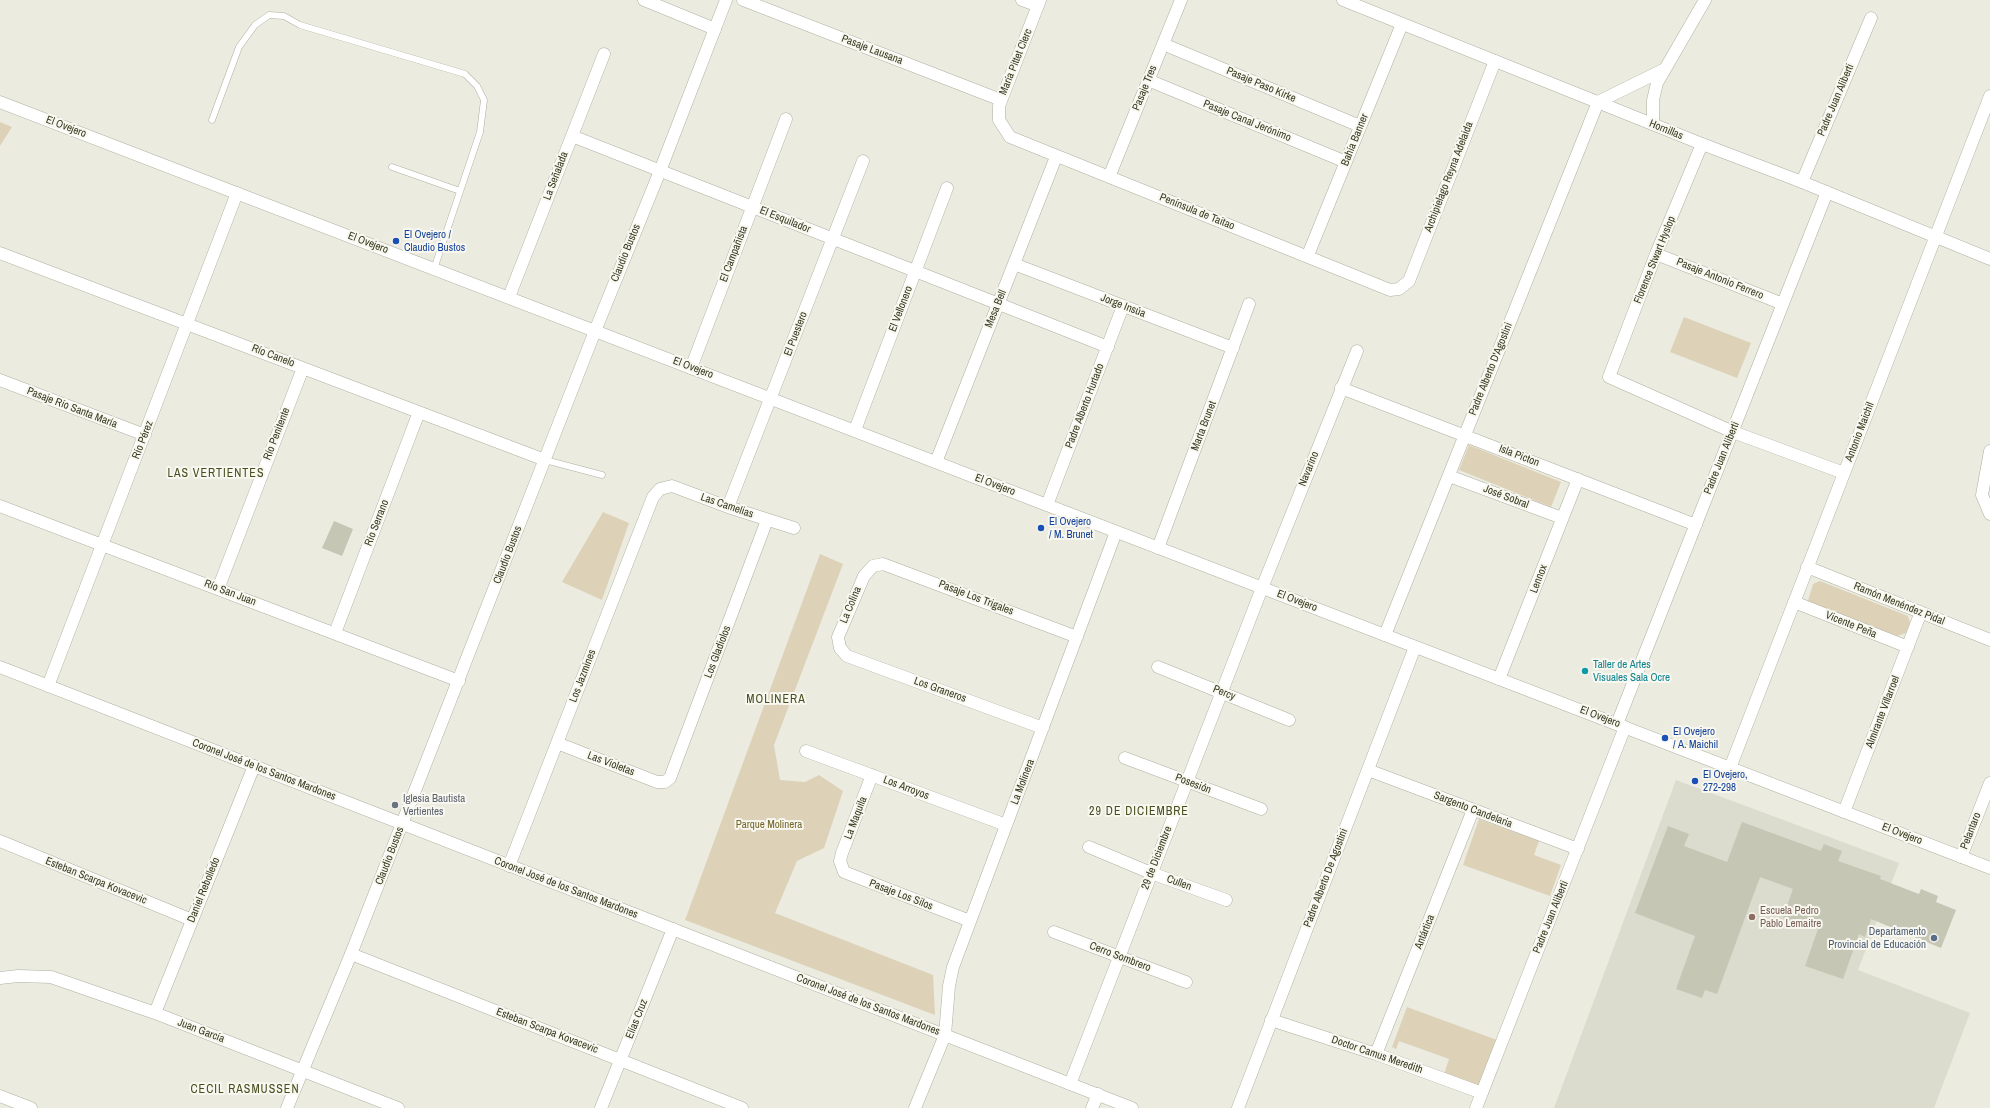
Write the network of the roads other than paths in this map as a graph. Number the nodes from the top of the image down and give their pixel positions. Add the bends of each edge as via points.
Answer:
1 (644, 0) edge
2 (726, 0) edge
3 (743, 0) edge
4 (1022, 0) edge
5 (1181, 0) edge
6 (1343, 0) edge
7 (1705, 0) edge
8 (1039, 3) edge
9 (1870, 18) dead end
10 (1402, 24) junction
11 (715, 29) junction
12 (1163, 44) junction
13 (604, 54) dead end
14 (1495, 61) junction
15 (1664, 70) junction
16 (1148, 80) junction
17 (1990, 96) edge
18 (1001, 100) junction
19 (0, 102) edge
20 (1598, 102) junction
21 (786, 119) dead end
22 (212, 120) dead end
23 (1653, 124) junction
24 (1001, 125) joint
25 (1360, 126) junction
26 (572, 136) junction
27 (1702, 144) junction
28 (1056, 157) junction
29 (864, 160) dead end
30 (1346, 162) junction
31 (392, 167) dead end
32 (660, 171) junction
33 (1108, 177) junction
34 (1802, 182) junction
35 (947, 188) dead end
36 (460, 190) junction
37 (1827, 192) junction
38 (238, 193) junction
39 (752, 207) junction
40 (1936, 237) junction
41 (833, 239) junction
42 (0, 253) edge
43 (1656, 254) junction
44 (1308, 256) junction
45 (1990, 259) edge
46 (1014, 264) junction
47 (434, 269) junction
48 (916, 272) junction
49 (1399, 289) joint
50 (509, 297) junction
51 (998, 304) junction
52 (1249, 304) dead end
53 (1783, 304) junction
54 (1123, 306) junction
55 (187, 324) junction
56 (595, 331) junction
57 (1108, 347) junction
58 (1233, 348) junction
59 (1357, 351) dead end
60 (303, 368) junction
61 (690, 368) junction
62 (0, 380) edge
63 (1341, 388) junction
64 (771, 398) junction
65 (419, 412) junction
66 (855, 430) junction
67 (1732, 432) junction
68 (145, 436) junction
69 (1464, 436) junction
70 (1990, 451) edge
71 (545, 460) junction
72 (936, 462) junction
73 (1844, 473) junction
74 (602, 474) dead end
75 (1449, 476) junction
76 (1578, 479) junction
77 (660, 489) joint
78 (1047, 505) junction
79 (0, 506) edge
80 (728, 507) junction
81 (1990, 514) edge
82 (1562, 518) junction
83 (767, 520) junction
84 (1696, 524) junction
85 (794, 528) dead end
86 (1116, 532) junction
87 (103, 545) junction
88 (1158, 548) junction
89 (873, 566) joint
90 (1807, 567) junction
91 (1262, 588) junction
92 (218, 589) junction
93 (1794, 602) junction
94 (1921, 612) junction
95 (334, 633) junction
96 (1386, 635) junction
97 (1077, 637) junction
98 (1990, 640) edge
99 (1415, 647) junction
100 (1908, 647) junction
101 (840, 648) joint
102 (0, 667) edge
103 (1158, 667) dead end
104 (1499, 679) junction
105 (459, 681) junction
106 (48, 686) junction
107 (1221, 692) junction
108 (1289, 720) dead end
109 (1621, 725) junction
110 (1043, 728) junction
111 (557, 743) junction
112 (806, 751) dead end
113 (1125, 758) dead end
114 (254, 766) junction
115 (1730, 768) junction
116 (1368, 770) junction
117 (872, 775) junction
118 (1187, 781) junction
119 (665, 782) joint
120 (1990, 783) edge
121 (1261, 809) dead end
122 (1473, 810) junction
123 (1844, 812) junction
124 (402, 824) junction
125 (1006, 825) junction
126 (0, 841) edge
127 (1089, 847) dead end
128 (1578, 849) junction
129 (1961, 857) junction
130 (840, 861) joint
131 (509, 866) junction
132 (1990, 868) edge
133 (1151, 873) junction
134 (1226, 900) dead end
135 (192, 920) junction
136 (970, 921) junction
137 (673, 929) junction
138 (1054, 932) dead end
139 (351, 954) junction
140 (1119, 956) junction
141 (0, 978) edge
142 (1186, 982) dead end
143 (155, 1014) junction
144 (1271, 1020) junction
145 (945, 1035) junction
146 (1376, 1054) junction
147 (620, 1060) junction
148 (303, 1071) junction
149 (1070, 1084) junction
150 (1482, 1093) junction
151 (1098, 1094) junction
152 (0, 1096) edge
153 (31, 1108) edge
154 (288, 1108) edge
155 (398, 1108) edge
156 (601, 1108) edge
157 (742, 1108) edge
158 (915, 1108) edge
159 (1092, 1108) edge
160 (1132, 1108) edge
161 (1238, 1108) edge
162 (1476, 1108) edge

1 - 11 street
2 - 11 street, Claudio Bustos
3 - 18 street, Pasaje Lausana
4 - 8 street
5 - 12 street, Pasaje Tres
6 - 10 street, Hornillas
7 - 15 street
8 - 18 street, María Pittet Clerc
9 - 34 street, Padre Juan Aliberti
10 - 14 street, Hornillas
10 - 25 street, Bahía Banner
11 - 32 street, Claudio Bustos
12 - 16 street, Pasaje Tres
12 - 25 street, Pasaje Paso Kirke
13 - 26 street, La Señalada
14 - 20 street, Hornillas
14 - 49 street, Archipielago Reyna Adelaida via 1409,280
15 - 20 street
15 - 23 street via 1655,90
16 - 30 street, Pasaje Canal Jerónimo
16 - 33 street, Pasaje Tres
17 - 40 street, Antonio Maichil
18 - 24 street, María Pittet Clerc
19 - 38 street, El Ovejero
20 - 23 street, Hornillas
20 - 69 street, Padre Alberto D'Agostini
21 - 39 street, El Campañista
22 - 36 lane via 239,47 255,25 269,15 284,16 300,25 465,74 477,86 484,100 480,132
23 - 27 street, Hornillas
24 - 28 street, Península de Taitao via 1014,139
25 - 30 street, Bahía Banner
26 - 32 street, El Esquilador
26 - 50 street, La Señalada
27 - 34 street, Hornillas
27 - 43 street, Florence Stwart Hyslop
28 - 33 street, Península de Taitao
28 - 46 street, Mesa Bell
29 - 41 street, El Puestero
30 - 44 street, Bahía Banner
31 - 36 lane
32 - 39 street, El Esquilador
32 - 56 street, Claudio Bustos
33 - 44 street, Península de Taitao
34 - 37 street, Hornillas
35 - 48 street, El Vellonero
36 - 47 lane
37 - 40 street, Hornillas
37 - 53 street, Padre Juan Aliberti
38 - 47 street, El Ovejero
38 - 55 street, Río Pérez
39 - 41 street, El Esquilador
39 - 61 street, El Campañista
40 - 45 street, Hornillas
40 - 73 street, Antonio Maichil
41 - 48 street, El Esquilador
41 - 64 street, El Puestero
42 - 55 street, Río Canelo
43 - 53 street, Pasaje Antonio Ferrero
43 - 67 street, Florence Stwart Hyslop via 1609,377
44 - 49 street, Península de Taitao via 1390,290
46 - 51 street, Mesa Bell
46 - 54 street, Jorge Insúa
47 - 50 street, El Ovejero
48 - 51 street, El Esquilador
48 - 66 street, El Vellonero
50 - 56 street, El Ovejero
51 - 57 street, El Esquilador
51 - 72 street, Mesa Bell
52 - 58 street, Marta Brunet
53 - 67 street, Padre Juan Aliberti
54 - 57 street, Padre Alberto Hurtado
54 - 58 street, Jorge Insúa
55 - 60 street, Río Canelo
55 - 68 street, Río Pérez
56 - 61 street, El Ovejero
56 - 71 street, Claudio Bustos
57 - 78 street, Padre Alberto Hurtado
58 - 88 street, Marta Brunet
59 - 63 street, Navarino
60 - 65 street, Río Canelo
60 - 92 street, Río Penitente
61 - 64 street, El Ovejero
62 - 68 street, Pasaje Río Santa María
63 - 69 street, Isla Picton
63 - 91 street, Navarino
64 - 66 street, El Ovejero
64 - 80 street, El Puestero
65 - 71 street, Río Canelo
65 - 95 street, Río Serrano
66 - 72 street, El Ovejero
67 - 73 street
67 - 84 street, Padre Juan Aliberti
68 - 87 street, Río Pérez
69 - 75 street, Padre Alberto D'Agostini
69 - 76 street, Isla Picton
70 - 81 street via 1982,495
71 - 74 lane
71 - 105 street, Claudio Bustos
72 - 78 street, El Ovejero
73 - 90 street, Antonio Maichil
75 - 82 street, José Sobral
75 - 96 street, Padre Alberto D'Agostini
76 - 82 street, Lennox
76 - 84 street, Isla Picton
77 - 80 street, Las Camelias via 672,486
77 - 111 street, Los Jazmines via 653,497
78 - 86 street, El Ovejero
79 - 87 street, Río San Juan
80 - 83 street, Las Camelias
82 - 104 street, Lennox
83 - 85 street, Las Camelias
83 - 119 street, Los Gladiolos via 670,778
84 - 109 street, Padre Juan Aliberti
86 - 88 street, El Ovejero
86 - 97 street, La Molinera
87 - 92 street, Río San Juan
87 - 106 street, Río Pérez
88 - 91 street, El Ovejero
89 - 97 street, Pasaje Los Trigales via 883,564
89 - 101 street, La Colina via 864,576 838,637
90 - 93 street, Antonio Maichil
90 - 94 street, Ramón Menéndez Pidal
91 - 96 street, El Ovejero
91 - 107 street, 29 de Diciembre
92 - 95 street, Río San Juan
93 - 100 street, Vicente Peña
93 - 115 street, Antonio Maichil
94 - 98 street, Ramón Menéndez Pidal
94 - 100 street, Almirante Villarroel
95 - 105 street, Río San Juan
96 - 99 street, El Ovejero
97 - 110 street, La Molinera
99 - 104 street, El Ovejero
99 - 116 street, Padre Alberto De Agostini
100 - 123 street, Almirante Villarroel
101 - 110 street, Los Graneros via 847,656
102 - 106 street, Coronel José de los Santos Mardones
103 - 107 street, Percy
104 - 109 street, El Ovejero
105 - 124 street, Claudio Bustos
106 - 114 street, Coronel José de los Santos Mardones
107 - 108 street, Percy
107 - 118 street, 29 de Diciembre
109 - 115 street, El Ovejero
109 - 128 street, Padre Juan Aliberti
110 - 125 street, La Molinera
111 - 119 street, Las Violetas via 657,782
111 - 131 street, Los Jazmines
112 - 117 street, Los Arroyos
113 - 118 street, Posesión
114 - 124 street, Coronel José de los Santos Mardones
114 - 135 street, Daniel Rebolledo
115 - 123 street, El Ovejero
116 - 122 street, Sargento Candelaria
116 - 144 street, Padre Alberto De Agostini
117 - 125 street, Los Arroyos
117 - 130 street, La Maquila
118 - 121 street, Posesión
118 - 133 street, 29 de Diciembre
120 - 129 street, Pelantaro
122 - 128 street, Sargento Candelaria
122 - 146 street, Antártica
123 - 129 street, El Ovejero
124 - 131 street, Coronel José de los Santos Mardones
124 - 139 street, Claudio Bustos
125 - 136 street, La Molinera
126 - 135 street, Esteban Scarpa Kovacevic
127 - 133 street, Cullen
128 - 150 street, Padre Juan Aliberti
129 - 132 street, El Ovejero
130 - 136 street, Pasaje Los Silos via 848,875
131 - 137 street, Coronel José de los Santos Mardones
133 - 134 street, Cullen
133 - 140 street, 29 de Diciembre
135 - 143 street, Daniel Rebolledo
136 - 145 street, La Molinera via 950,976
137 - 145 street, Coronel José de los Santos Mardones
137 - 147 street, Elías Cruz
138 - 140 street, Cerro Sombrero
139 - 147 street, Esteban Scarpa Kovacevic
139 - 148 street, Claudio Bustos
140 - 142 street, Cerro Sombrero
140 - 149 street, 29 de Diciembre
141 - 143 street, Juan García via 51,978
143 - 148 street, Juan García
144 - 146 street, Doctor Camus Meredith
144 - 161 street, Padre Alberto De Agostini
145 - 149 street, Coronel José de los Santos Mardones
145 - 158 street, La Molinera
146 - 150 street, Doctor Camus Meredith
147 - 156 street, Elías Cruz
147 - 157 street, Esteban Scarpa Kovacevic
148 - 154 street, Claudio Bustos
148 - 155 street, Juan García
149 - 151 street, Coronel José de los Santos Mardones
150 - 162 street, Padre Juan Aliberti
151 - 159 street
151 - 160 street, Coronel José de los Santos Mardones
152 - 153 street

